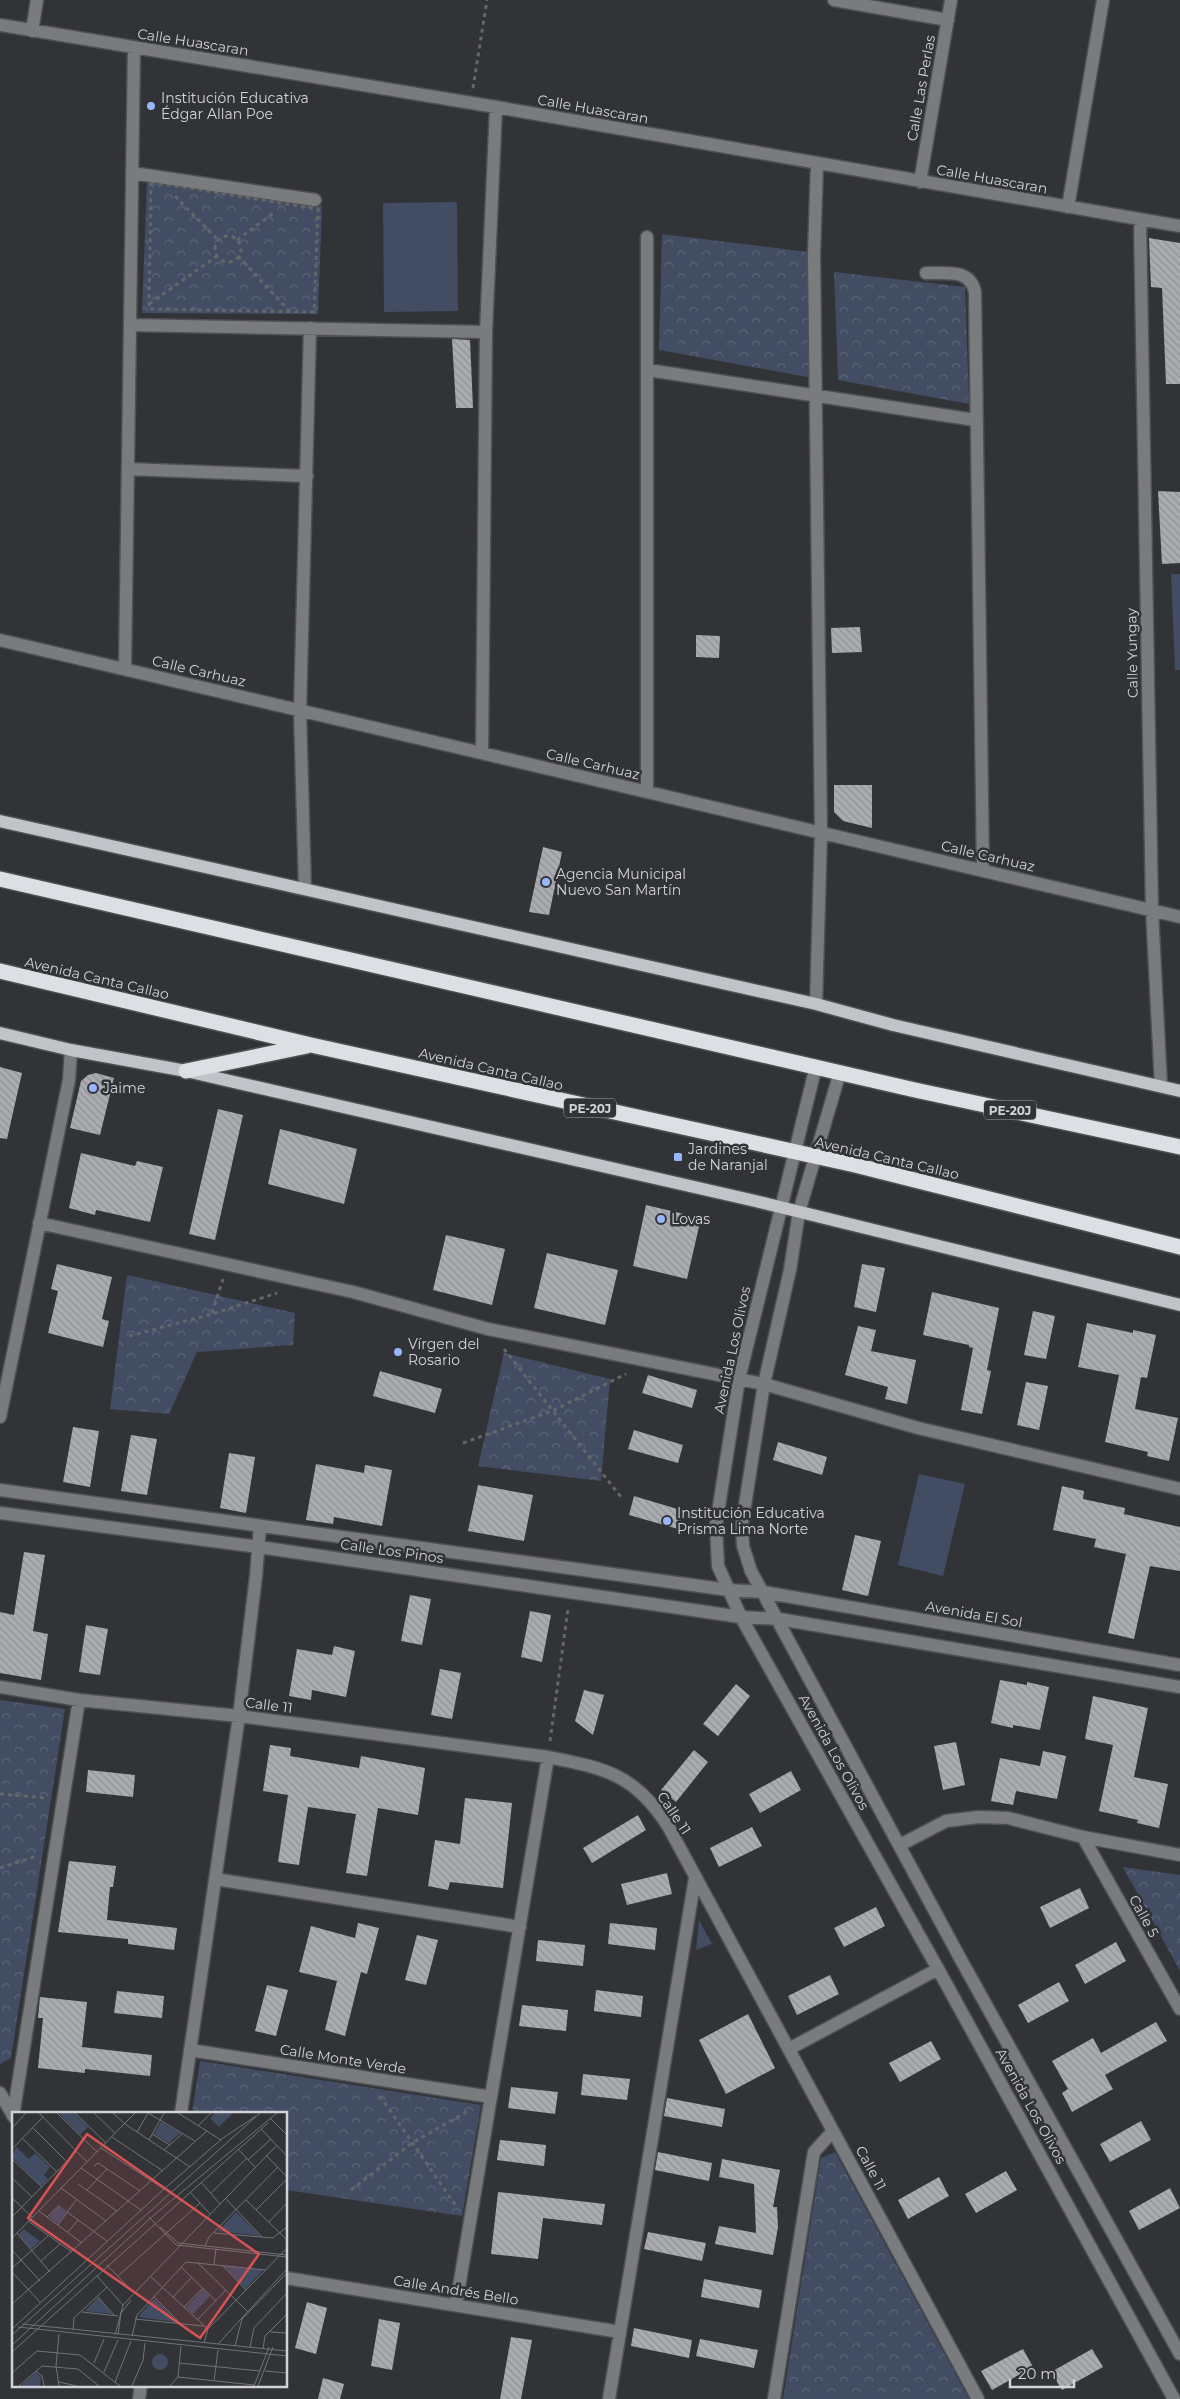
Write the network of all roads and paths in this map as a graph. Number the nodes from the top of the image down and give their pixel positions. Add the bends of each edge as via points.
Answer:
1 (37, 0) edge
2 (487, 0) edge
3 (834, 0) edge
4 (952, 0) edge
5 (1103, 0) edge
6 (948, 20) junction
7 (0, 25) edge
8 (32, 30) junction
9 (134, 48) junction
10 (471, 103) junction
11 (496, 107) junction
12 (817, 164) junction
13 (132, 173) junction
14 (920, 182) junction
15 (163, 184) junction
16 (315, 200) dead end
17 (286, 203) junction
18 (1068, 207) junction
19 (1140, 219) junction
20 (1180, 226) edge
21 (647, 237) dead end
22 (218, 240) junction
23 (237, 240) junction
24 (217, 256) junction
25 (238, 256) junction
26 (926, 273) dead end
27 (149, 304) junction
28 (290, 312) junction
29 (130, 325) junction
30 (310, 328) junction
31 (486, 332) junction
32 (648, 370) junction
33 (816, 395) junction
34 (975, 420) junction
35 (128, 469) junction
36 (307, 476) junction
37 (0, 640) edge
38 (125, 669) junction
39 (300, 711) junction
40 (482, 753) junction
41 (647, 792) junction
42 (0, 821) edge
43 (821, 833) junction
44 (983, 870) junction
45 (0, 879) edge
46 (305, 889) junction
47 (1152, 910) junction
48 (1180, 917) edge
49 (0, 971) edge
50 (816, 1004) junction
51 (0, 1033) edge
52 (311, 1045) junction
53 (71, 1050) junction
54 (816, 1066) junction
55 (186, 1071) junction
56 (840, 1072) junction
57 (1161, 1086) junction
58 (1180, 1091) edge
59 (1180, 1147) edge
60 (795, 1153) junction
61 (816, 1157) junction
62 (780, 1207) junction
63 (800, 1212) junction
64 (39, 1223) junction
65 (1180, 1247) edge
66 (227, 1264) junction
67 (311, 1282) junction
68 (1180, 1305) edge
69 (212, 1314) junction
70 (488, 1329) junction
71 (129, 1336) dead end
72 (648, 1362) junction
73 (739, 1379) junction
74 (764, 1384) junction
75 (552, 1410) junction
76 (0, 1417) edge
77 (463, 1443) dead end
78 (1180, 1488) edge
79 (0, 1490) edge
80 (620, 1497) dead end
81 (0, 1513) edge
82 (260, 1526) junction
83 (259, 1547) junction
84 (729, 1590) junction
85 (570, 1592) junction
86 (764, 1592) junction
87 (741, 1617) junction
88 (779, 1619) junction
89 (1180, 1666) edge
90 (0, 1687) edge
91 (1180, 1687) edge
92 (79, 1700) junction
93 (239, 1716) junction
94 (548, 1757) junction
95 (0, 1794) edge
96 (63, 1799) junction
97 (1083, 1837) junction
98 (900, 1845) junction
99 (55, 1850) junction
100 (1180, 1855) edge
101 (0, 1868) edge
102 (695, 1878) junction
103 (215, 1879) junction
104 (520, 1927) junction
105 (938, 1968) junction
106 (1180, 2009) edge
107 (789, 2049) junction
108 (190, 2050) junction
109 (366, 2078) junction
110 (0, 2093) edge
111 (491, 2097) junction
112 (14, 2112) edge
113 (181, 2112) edge
114 (12, 2114) edge
115 (833, 2131) junction
116 (412, 2144) junction
117 (351, 2190) dead end
118 (470, 2226) junction
119 (288, 2278) edge
120 (456, 2305) junction
121 (620, 2332) junction
122 (1180, 2354) edge
123 (141, 2386) edge
124 (139, 2399) edge
125 (609, 2399) edge
126 (774, 2399) edge
127 (978, 2399) edge
128 (1174, 2399) edge

1 - 8 street
2 - 10 path
3 - 6 street
4 - 6 street, Calle Las Perlas
5 - 18 street
6 - 14 street, Calle Las Perlas
7 - 8 street, Calle Huascaran
8 - 9 street, Calle Huascaran
9 - 10 street, Calle Huascaran
9 - 13 street
10 - 11 street, Calle Huascaran
11 - 12 street, Calle Huascaran
11 - 31 street
12 - 14 street, Calle Huascaran
12 - 33 street via 814,255
13 - 16 street
13 - 29 street
14 - 18 street, Calle Huascaran
15 - 17 path
15 - 22 path
15 - 27 path via 151,182
17 - 23 path
17 - 28 path via 318,208 314,312
18 - 19 street, Calle Huascaran
19 - 20 street, Calle Huascaran
19 - 47 street, Calle Yungay
21 - 32 street
22 - 23 path via 228,236
22 - 24 path
23 - 25 path via 240,245
24 - 25 path via 228,261
24 - 27 path
25 - 28 path
26 - 34 street via 966,275 973,281
27 - 28 path via 149,309
29 - 30 street
29 - 35 street
30 - 31 street
30 - 36 street
31 - 40 street
32 - 33 street
32 - 41 street
33 - 34 street
33 - 43 street
34 - 44 street
35 - 36 street
35 - 38 street
36 - 39 street
37 - 38 street, Calle Carhuaz
38 - 39 street, Calle Carhuaz
39 - 40 street, Calle Carhuaz
39 - 46 street
40 - 41 street, Calle Carhuaz
41 - 43 street, Calle Carhuaz
42 - 46 main road
43 - 44 street, Calle Carhuaz
43 - 50 street
44 - 47 street, Calle Carhuaz
45 - 54 highway, PE-20J
46 - 50 main road
47 - 48 street, Calle Carhuaz
47 - 57 street, Calle Yungay
49 - 52 highway, Avenida Canta Callao / PE-20J
50 - 57 main road via 893,1025
51 - 53 main road
52 - 55 highway
52 - 60 highway, Avenida Canta Callao / PE-20J
53 - 55 main road
53 - 64 street via 69,1080
54 - 56 highway, PE-20J
54 - 60 street, Avenida Los Olivos
55 - 62 main road
56 - 59 highway, PE-20J
56 - 61 street, Avenida Los Olivos
57 - 58 main road
60 - 61 highway, Avenida Canta Callao / PE-20J
60 - 62 street, Avenida Los Olivos
61 - 63 street, Avenida Los Olivos
61 - 65 highway, Avenida Canta Callao / PE-20J
62 - 63 main road
62 - 73 street, Avenida Los Olivos
63 - 68 main road
63 - 74 street, Avenida Los Olivos
64 - 66 street
64 - 76 street
66 - 67 street
66 - 69 path
67 - 69 path
67 - 70 street
69 - 71 path
70 - 72 street
70 - 75 path
72 - 73 street
72 - 75 path
73 - 74 street
73 - 84 street, Avenida Los Olivos via 716,1525 718,1566
74 - 78 street via 918,1428
74 - 86 street, Avenida Los Olivos via 742,1524 743,1546 751,1570
75 - 77 path
75 - 80 path
79 - 82 street, Calle Los Pinos
81 - 83 street, Calle Los Pinos
82 - 83 street
82 - 84 street, Calle Los Pinos
83 - 85 street, Calle Los Pinos
83 - 93 street
84 - 86 street, Calle Los Pinos
84 - 87 street, Avenida Los Olivos
85 - 87 street, Calle Los Pinos
85 - 94 path
86 - 88 street, Avenida Los Olivos
86 - 89 street, Avenida El Sol
87 - 88 street, Calle Los Pinos
87 - 105 street, Avenida Los Olivos
88 - 91 street
88 - 98 street, Avenida Los Olivos
90 - 92 street, Calle 11
92 - 93 street, Calle 11
92 - 96 street
93 - 94 street, Calle 11
93 - 103 street
94 - 102 street, Calle 11 via 596,1766 640,1791 654,1804 668,1826
94 - 104 street
95 - 96 path
96 - 99 street
97 - 98 street via 1008,1818 980,1817 946,1820
97 - 100 street
97 - 106 street, Calle 5
98 - 122 street, Avenida Los Olivos
99 - 101 path
99 - 112 street
102 - 107 street, Calle 11
102 - 121 street
103 - 104 street
103 - 108 street
104 - 111 street
105 - 107 street
105 - 128 street, Avenida Los Olivos
107 - 115 street, Calle 11
108 - 109 street, Calle Monte Verde
108 - 113 street
109 - 111 street, Calle Monte Verde
109 - 116 path
110 - 114 street
111 - 116 path
111 - 118 street
115 - 126 street via 814,2152
115 - 127 street, Calle 11
116 - 117 path
116 - 118 path
118 - 120 street
119 - 120 street, Calle Andrés Bello
120 - 121 street, Calle Andrés Bello
121 - 125 street
123 - 124 street

